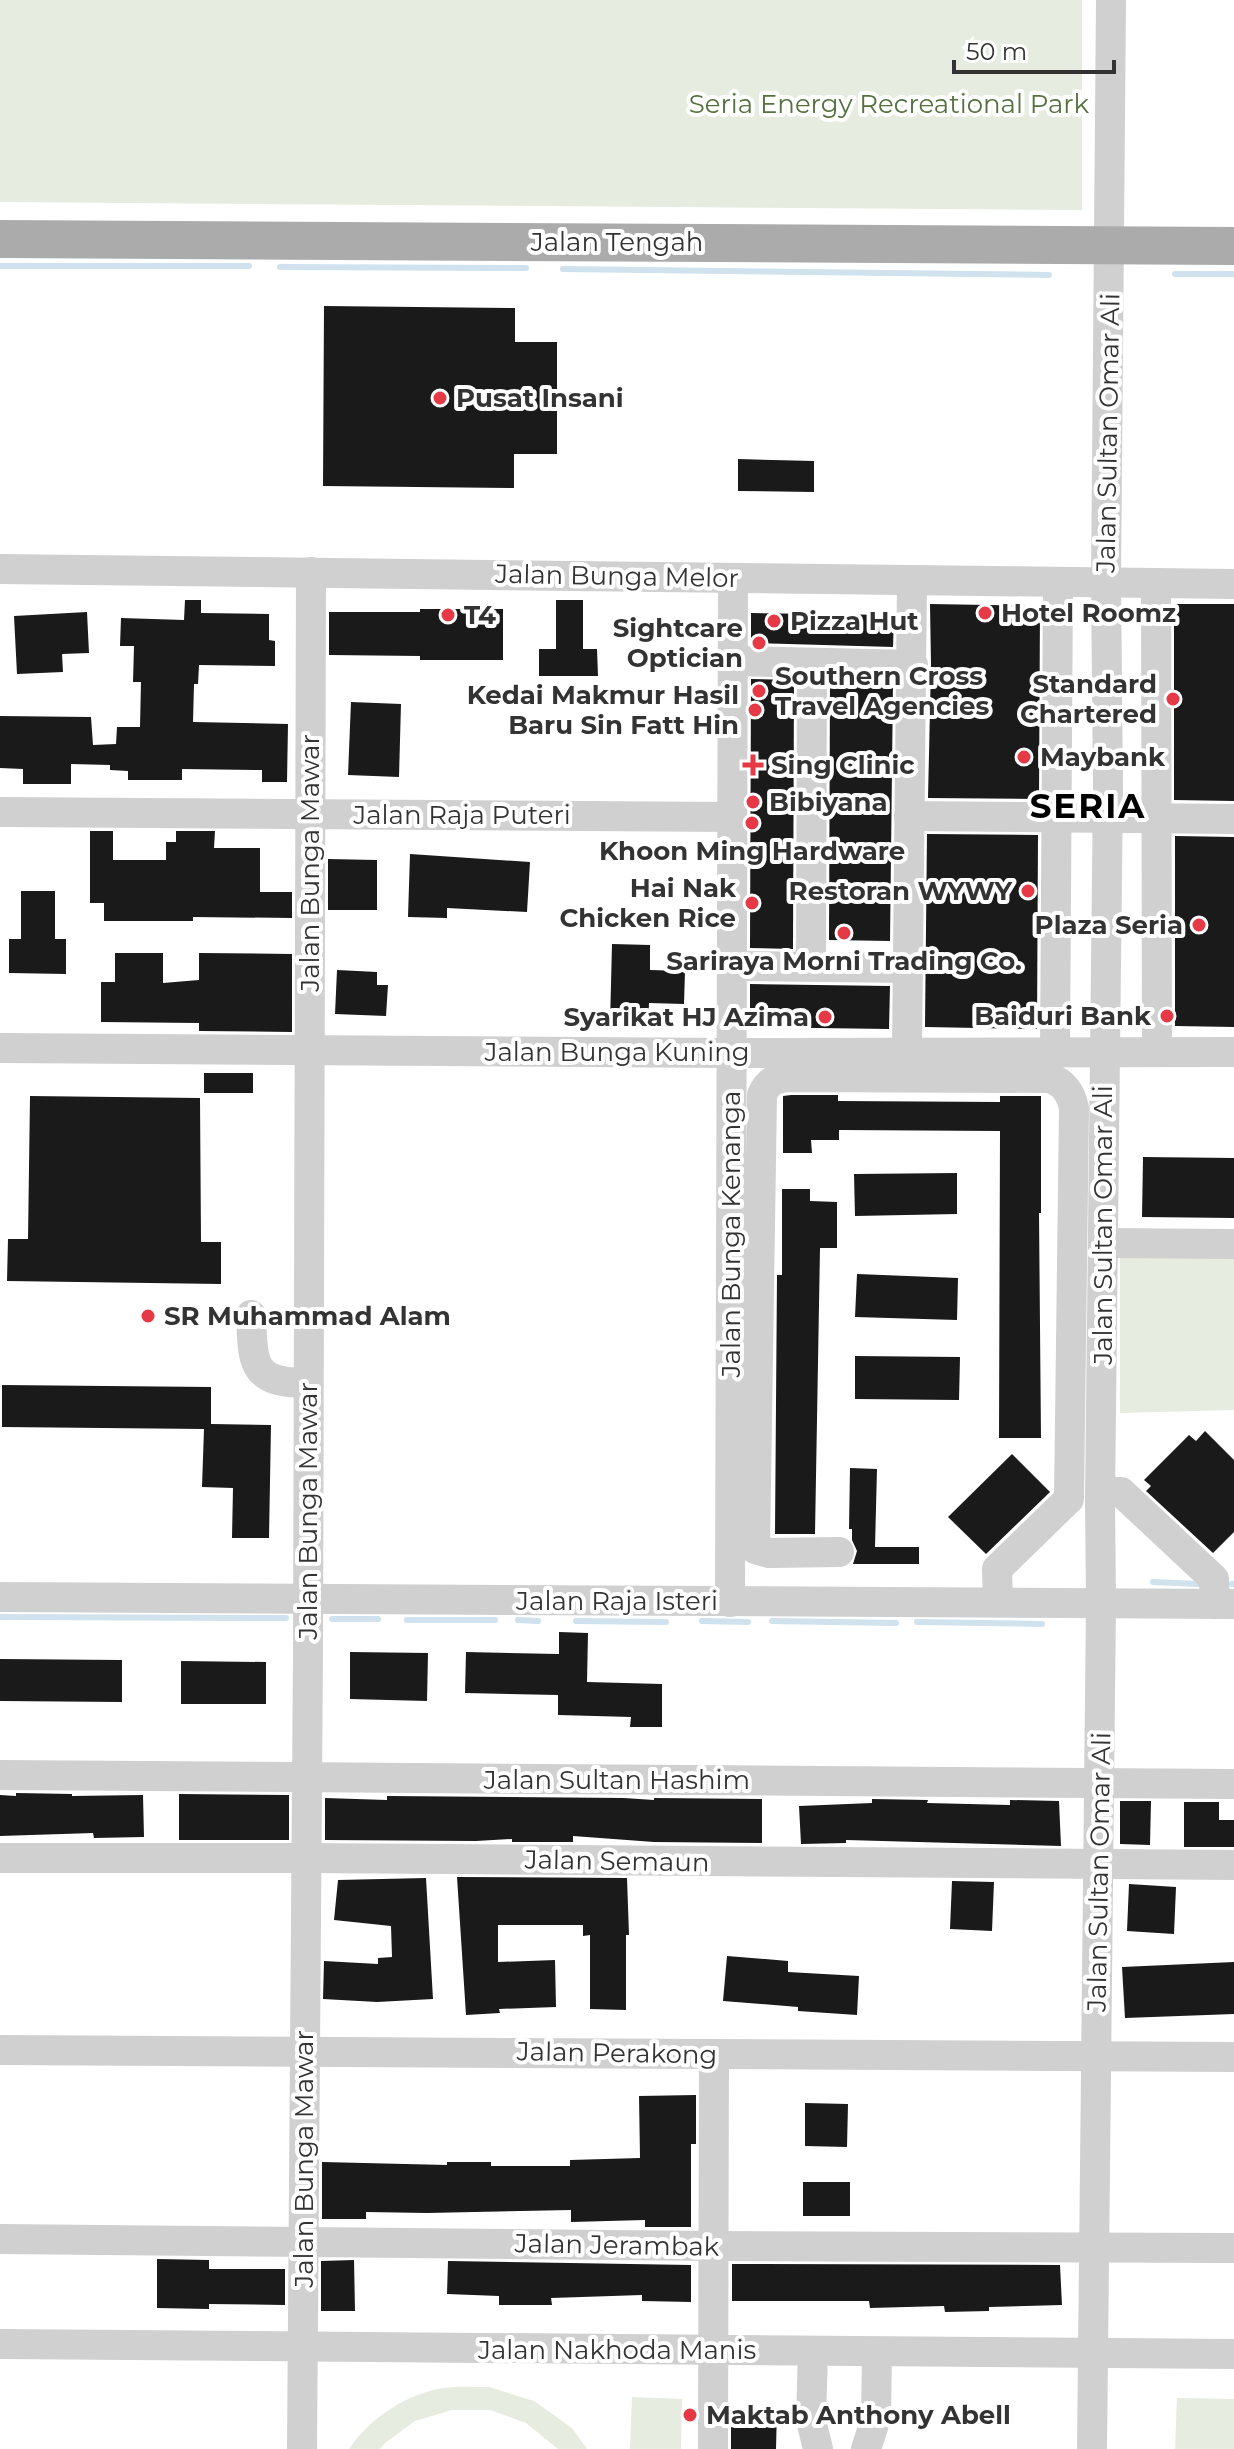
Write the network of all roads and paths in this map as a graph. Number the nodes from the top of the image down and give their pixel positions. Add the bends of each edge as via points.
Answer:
1 (1111, 0) edge
2 (0, 239) edge
3 (1110, 245) junction
4 (1234, 246) edge
5 (0, 569) edge
6 (311, 572) junction
7 (733, 578) junction
8 (912, 581) junction
9 (1106, 582) junction
10 (1058, 583) junction
11 (1156, 583) junction
12 (1234, 584) edge
13 (734, 661) junction
14 (812, 663) junction
15 (913, 665) junction
16 (0, 812) edge
17 (310, 814) junction
18 (909, 816) junction
19 (732, 817) junction
20 (1056, 819) junction
21 (1107, 819) junction
22 (1156, 819) junction
23 (1234, 819) edge
24 (732, 966) junction
25 (811, 966) junction
26 (908, 968) junction
27 (0, 1048) edge
28 (309, 1050) junction
29 (907, 1051) junction
30 (1055, 1051) junction
31 (1103, 1051) junction
32 (1157, 1052) junction
33 (1234, 1052) edge
34 (731, 1053) junction
35 (1104, 1243) junction
36 (1234, 1244) edge
37 (251, 1315) dead end
38 (308, 1383) junction
39 (1100, 1496) junction
40 (1069, 1499) junction
41 (839, 1552) dead end
42 (0, 1597) edge
43 (307, 1599) junction
44 (730, 1602) junction
45 (998, 1602) junction
46 (1101, 1603) junction
47 (1224, 1604) edge
48 (0, 1775) edge
49 (306, 1778) junction
50 (1099, 1783) junction
51 (1234, 1784) edge
52 (0, 1858) edge
53 (305, 1858) junction
54 (1099, 1864) junction
55 (1234, 1865) edge
56 (0, 2050) edge
57 (305, 2053) junction
58 (714, 2054) junction
59 (1097, 2056) junction
60 (1234, 2057) edge
61 (0, 2239) edge
62 (303, 2242) junction
63 (714, 2246) junction
64 (1095, 2246) junction
65 (1234, 2248) edge
66 (0, 2344) edge
67 (304, 2347) junction
68 (714, 2350) junction
69 (813, 2351) junction
70 (877, 2352) junction
71 (1093, 2354) junction
72 (1234, 2354) edge
73 (302, 2449) edge
74 (713, 2449) edge
75 (818, 2449) edge
76 (866, 2449) edge
77 (1092, 2449) edge

1 - 3 street, Jalan Sultan Omar Ali
2 - 3 main road, Jalan Tengah
3 - 4 main road, Jalan Tengah
3 - 9 street, Jalan Sultan Omar Ali
5 - 6 street, Jalan Bunga Melor
6 - 7 street, Jalan Bunga Melor
6 - 17 street, Jalan Bunga Mawar
7 - 8 street, Jalan Bunga Melor
7 - 13 street, Jalan Bunga Kenanga
8 - 10 street, Jalan Bunga Melor
8 - 15 street
9 - 10 street, Jalan Bunga Melor
9 - 11 street, Jalan Bunga Melor
9 - 21 street, Jalan Sultan Omar Ali
10 - 20 street
11 - 12 street, Jalan Bunga Melor
11 - 22 street
13 - 14 street
13 - 19 street, Jalan Bunga Kenanga
14 - 15 street
14 - 25 street
15 - 18 street
16 - 17 street, Jalan Raja Puteri
17 - 19 street, Jalan Raja Puteri
17 - 28 street, Jalan Bunga Mawar
18 - 20 street
18 - 26 street
19 - 24 street, Jalan Bunga Kenanga
20 - 21 street
20 - 30 street
21 - 22 street
21 - 31 street, Jalan Sultan Omar Ali
22 - 23 street
22 - 32 street
24 - 25 street
24 - 34 street, Jalan Bunga Kenanga
25 - 26 street
26 - 29 street
27 - 28 street, Jalan Bunga Kuning
28 - 34 street, Jalan Bunga Kuning
28 - 38 street, Jalan Bunga Mawar
29 - 30 street, Jalan Bunga Kuning
29 - 34 street, Jalan Bunga Kuning
30 - 31 street, Jalan Bunga Kuning
31 - 32 street, Jalan Bunga Kuning
31 - 35 street, Jalan Sultan Omar Ali
32 - 33 street, Jalan Bunga Kuning
34 - 44 street, Jalan Bunga Kenanga
35 - 36 street
35 - 39 street, Jalan Sultan Omar Ali
37 - 38 street via 259,1370 273,1380
38 - 43 street, Jalan Bunga Mawar
39 - 40 street
39 - 46 street, Jalan Sultan Omar Ali
39 - 47 street via 1121,1492 1214,1579
40 - 41 street via 1074,1108 1066,1088 1050,1078 776,1078 767,1083 761,1107 755,1549
40 - 45 street via 997,1569
42 - 43 street, Jalan Raja Isteri
43 - 44 street, Jalan Raja Isteri
43 - 49 street, Jalan Bunga Mawar
44 - 45 street, Jalan Raja Isteri
45 - 46 street, Jalan Raja Isteri
46 - 47 street, Jalan Raja Isteri
46 - 50 street, Jalan Sultan Omar Ali
48 - 49 street, Jalan Sultan Hashim
49 - 50 street, Jalan Sultan Hashim
49 - 53 street, Jalan Bunga Mawar
50 - 51 street, Jalan Sultan Hashim
50 - 54 street, Jalan Sultan Omar Ali
52 - 53 street, Jalan Semaun
53 - 54 street, Jalan Semaun
53 - 57 street, Jalan Bunga Mawar
54 - 55 street, Jalan Semaun
54 - 59 street, Jalan Sultan Omar Ali
56 - 57 street, Jalan Perakong
57 - 58 street, Jalan Perakong
57 - 62 street, Jalan Bunga Mawar
58 - 59 street, Jalan Perakong
58 - 63 street
59 - 60 street, Jalan Perakong
59 - 64 street, Jalan Sultan Omar Ali
61 - 62 street, Jalan Jerambak
62 - 63 street, Jalan Jerambak
62 - 67 street, Jalan Bunga Mawar
63 - 64 street, Jalan Jerambak
63 - 68 street
64 - 65 street, Jalan Jerambak
64 - 71 street, Jalan Sultan Omar Ali
66 - 67 street, Jalan Nakhoda Manis
67 - 68 street, Jalan Nakhoda Manis
67 - 73 street, Jalan Bunga Mawar
68 - 69 street, Jalan Nakhoda Manis
68 - 74 street
69 - 70 street, Jalan Nakhoda Manis
69 - 75 street via 811,2420
70 - 71 street, Jalan Nakhoda Manis
70 - 76 street via 876,2418
71 - 72 street, Jalan Nakhoda Manis
71 - 77 street, Jalan Sultan Omar Ali

